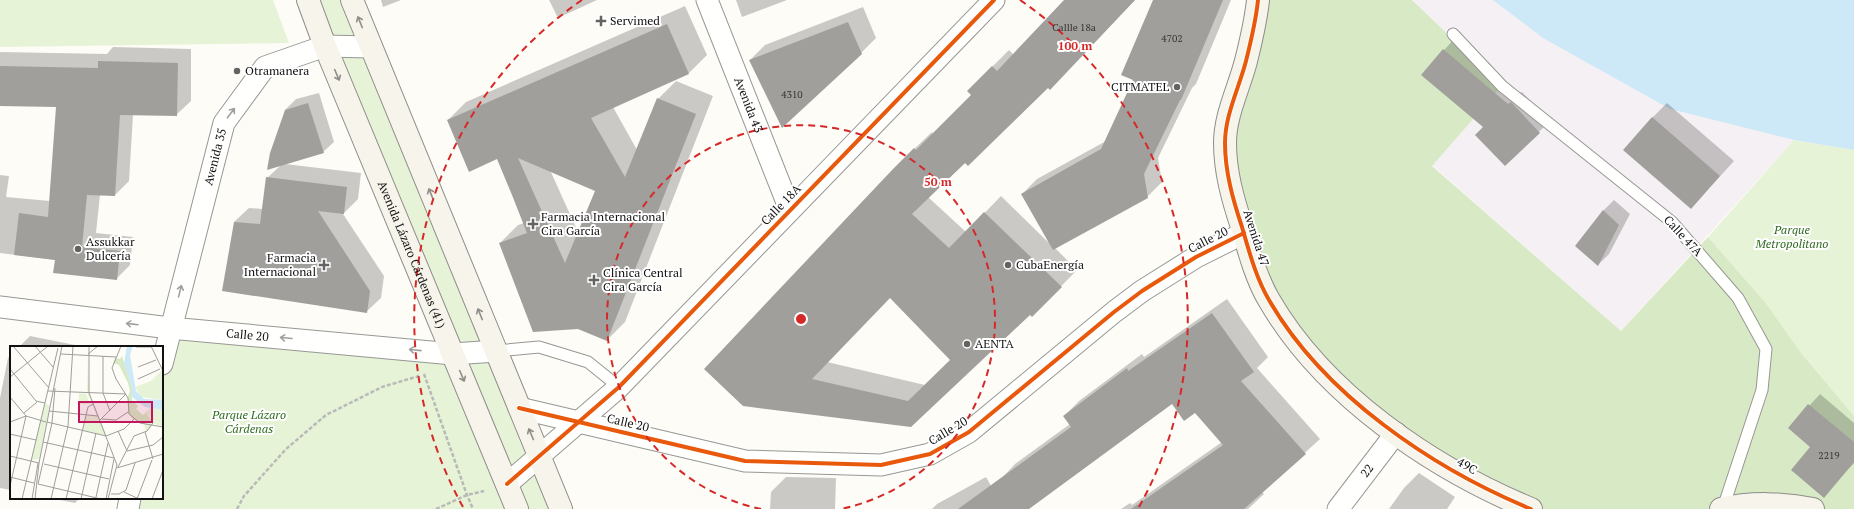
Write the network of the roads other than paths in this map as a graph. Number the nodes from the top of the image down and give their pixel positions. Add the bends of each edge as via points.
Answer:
1 (308, 0) edge
2 (352, 0) edge
3 (707, 0) edge
4 (994, 0) edge
5 (1258, 0) edge
6 (1452, 34) dead end
7 (325, 46) junction
8 (370, 47) junction
9 (790, 210) junction
10 (1244, 233) junction
11 (0, 307) edge
12 (170, 328) junction
13 (496, 351) junction
14 (455, 359) junction
15 (163, 360) edge
16 (619, 388) junction
17 (519, 408) junction
18 (580, 423) junction
19 (1396, 433) junction
20 (540, 457) junction
21 (507, 484) junction
22 (130, 499) edge
23 (128, 509) edge
24 (517, 509) edge
25 (560, 509) edge
26 (1338, 509) edge
27 (1531, 509) edge
28 (1722, 509) edge
29 (1814, 509) edge

1 - 7 main road, Avenida Lázaro Cárdenas (41)
8 -> 2 main road
3 - 9 street, Avenida 43
4 - 9 street, Calle 18A
5 - 10 main road, Avenida 47 via 1246,61 1231,107 1225,142 1227,172
6 - 28 lane, Calle 47A via 1502,86 1672,222 1738,298 1766,349 1762,390
7 - 8 street, Avenida 35
12 -> 7 street, Avenida 35 via 224,122 265,67
7 -> 14 main road, Avenida Lázaro Cárdenas (41)
13 -> 8 main road
9 - 16 street, Calle 18A
10 - 18 street, Calle 20 via 1196,257 1142,291 969,432 930,454 881,466 745,461
10 - 19 main road, Avenida 47 via 1252,262 1268,299 1311,360 1341,390
12 -> 11 street, Calle 20
14 -> 12 street, Calle 20 via 418,350
12 - 15 street, Avenida 35
13 - 14 street, Calle 20
13 - 16 lane via 539,347 588,362
13 - 17 main road
14 -> 21 main road, Avenida Lázaro Cárdenas (41)
16 - 18 street, Calle 18A
17 - 18 street, Calle 20
20 -> 17 main road
18 - 20 street
19 - 26 street, 22
19 - 27 main road, 49C via 1459,474
20 - 21 street
20 - 25 main road
21 - 24 main road, Avenida Lázaro Cárdenas (41)
22 - 23 street
28 - 29 main road via 1762,505 1789,505

